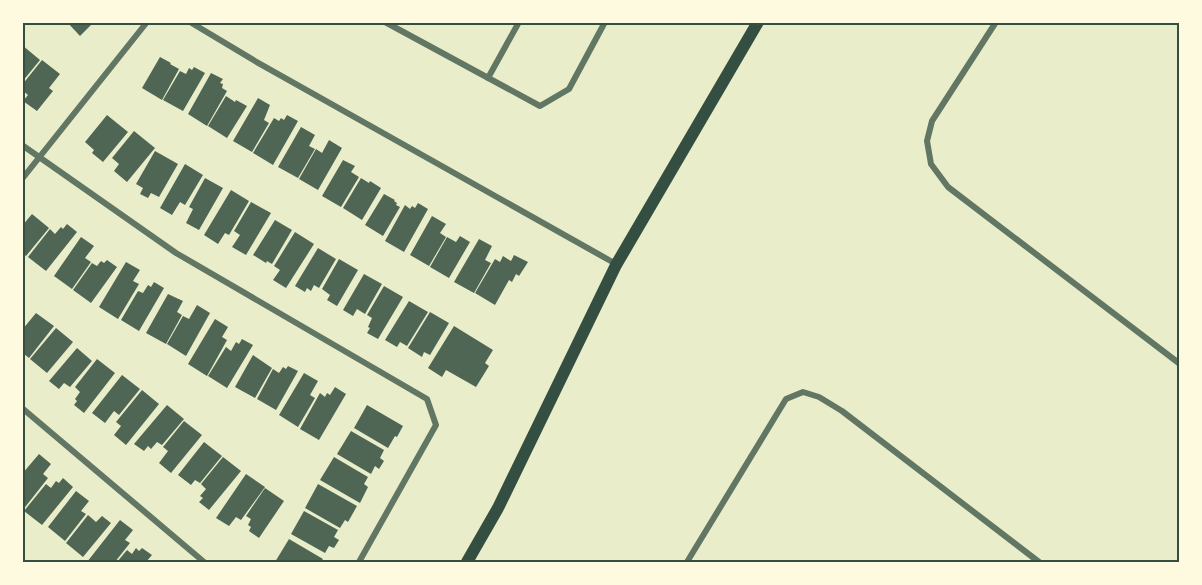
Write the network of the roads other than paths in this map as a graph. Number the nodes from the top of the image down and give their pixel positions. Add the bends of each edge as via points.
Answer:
1 (147, 22) edge
2 (190, 22) edge
3 (385, 22) edge
4 (519, 22) edge
5 (605, 22) edge
6 (758, 22) edge
7 (996, 22) edge
8 (488, 78) junction
9 (22, 145) edge
10 (39, 158) junction
11 (22, 179) edge
12 (616, 265) junction
13 (1179, 364) edge
14 (22, 408) edge
15 (204, 562) edge
16 (358, 562) edge
17 (467, 562) edge
18 (687, 562) edge
19 (1039, 562) edge

1 - 10 street
2 - 12 street
3 - 8 street
4 - 8 street
5 - 8 street via 569,89 540,106
6 - 12 main road
7 - 13 street via 933,121 927,141 931,164 948,188
9 - 10 street
10 - 11 street
10 - 16 street via 176,253 427,399 436,425
12 - 17 main road via 498,508
14 - 15 street
18 - 19 street via 786,399 803,392 842,411

